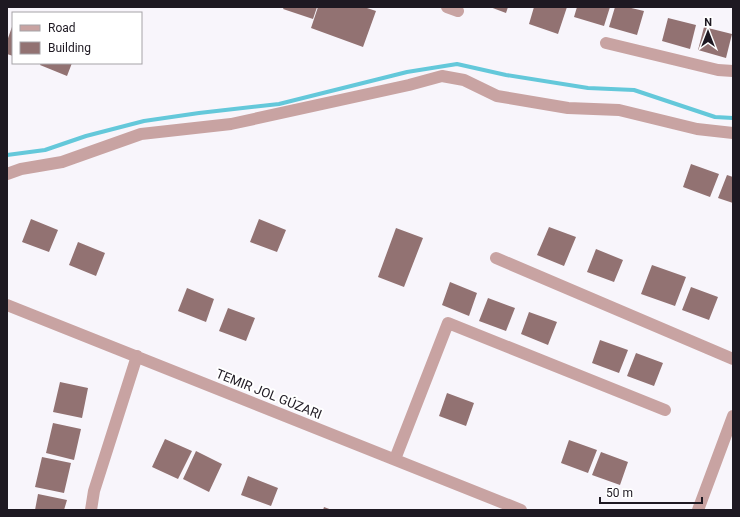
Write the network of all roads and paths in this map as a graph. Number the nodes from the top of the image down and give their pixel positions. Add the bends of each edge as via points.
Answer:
1 (606, 43) dead end
2 (733, 71) edge
3 (733, 133) edge
4 (7, 174) edge
5 (496, 258) dead end
6 (7, 305) edge
7 (137, 356) junction
8 (733, 359) edge
9 (665, 410) dead end
10 (733, 416) edge
11 (394, 459) junction
12 (91, 510) edge
13 (521, 510) edge
14 (698, 510) edge

1 - 2 street via 718,70
3 - 4 street via 697,129 618,110 568,108 497,96 464,80 442,76 231,124 141,134 62,162
5 - 8 street
6 - 7 street
7 - 11 street
7 - 12 street via 94,491
9 - 11 street via 448,323
10 - 14 street
11 - 13 street

